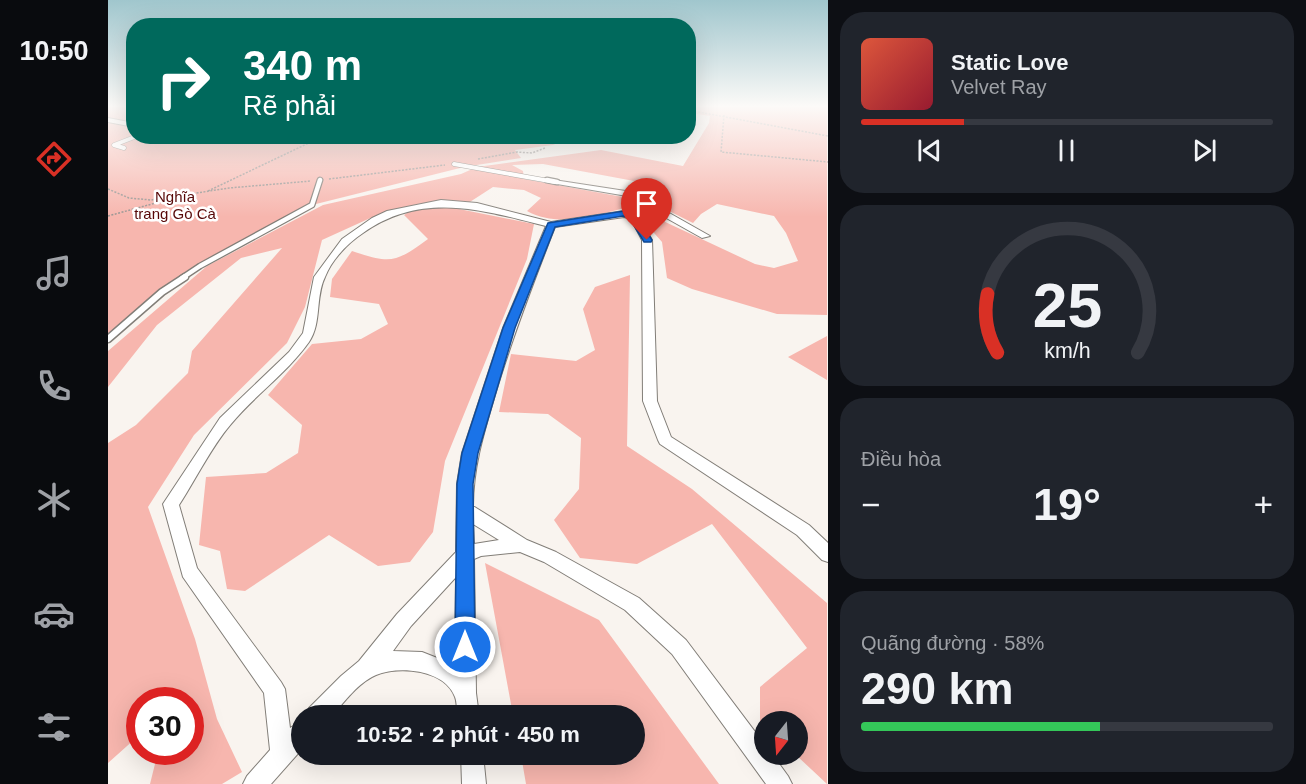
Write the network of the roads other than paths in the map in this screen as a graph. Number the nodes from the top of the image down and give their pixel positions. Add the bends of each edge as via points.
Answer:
1 (118, 144) edge
2 (124, 148) dead end
3 (454, 164) dead end
4 (320, 180) dead end
5 (557, 182) joint
6 (647, 203) junction
7 (628, 215) junction
8 (551, 225) junction
9 (705, 236) dead end
10 (108, 339) edge
11 (464, 508) junction
12 (521, 545) junction
13 (465, 555) junction
14 (828, 555) edge
15 (366, 669) junction
16 (465, 693) junction
17 (328, 705) edge
18 (467, 705) edge
19 (291, 743) edge
20 (282, 752) junction
21 (473, 765) edge
22 (255, 784) edge
23 (474, 784) edge
24 (780, 784) edge

1 - 2 lane via 114,145
3 - 5 lane
4 - 10 lane via 312,205 200,266 162,292
5 - 6 street via 629,194
6 - 7 street
6 - 9 street
7 - 8 street
7 - 14 street via 634,217 647,240 650,401 665,440 803,530
8 - 11 street via 509,328 478,425 465,484
8 - 20 street via 477,206 441,203 390,213 345,241 319,278 309,333 293,355 225,421 171,504 189,571 274,689
11 - 12 street
11 - 13 street
12 - 13 street via 492,547
12 - 24 street via 550,556 632,604 679,647
13 - 15 street via 404,620
13 - 16 street
15 - 16 street via 386,662 438,667 456,679
15 - 17 street
16 - 18 street
19 - 20 street
20 - 22 street
21 - 23 street

